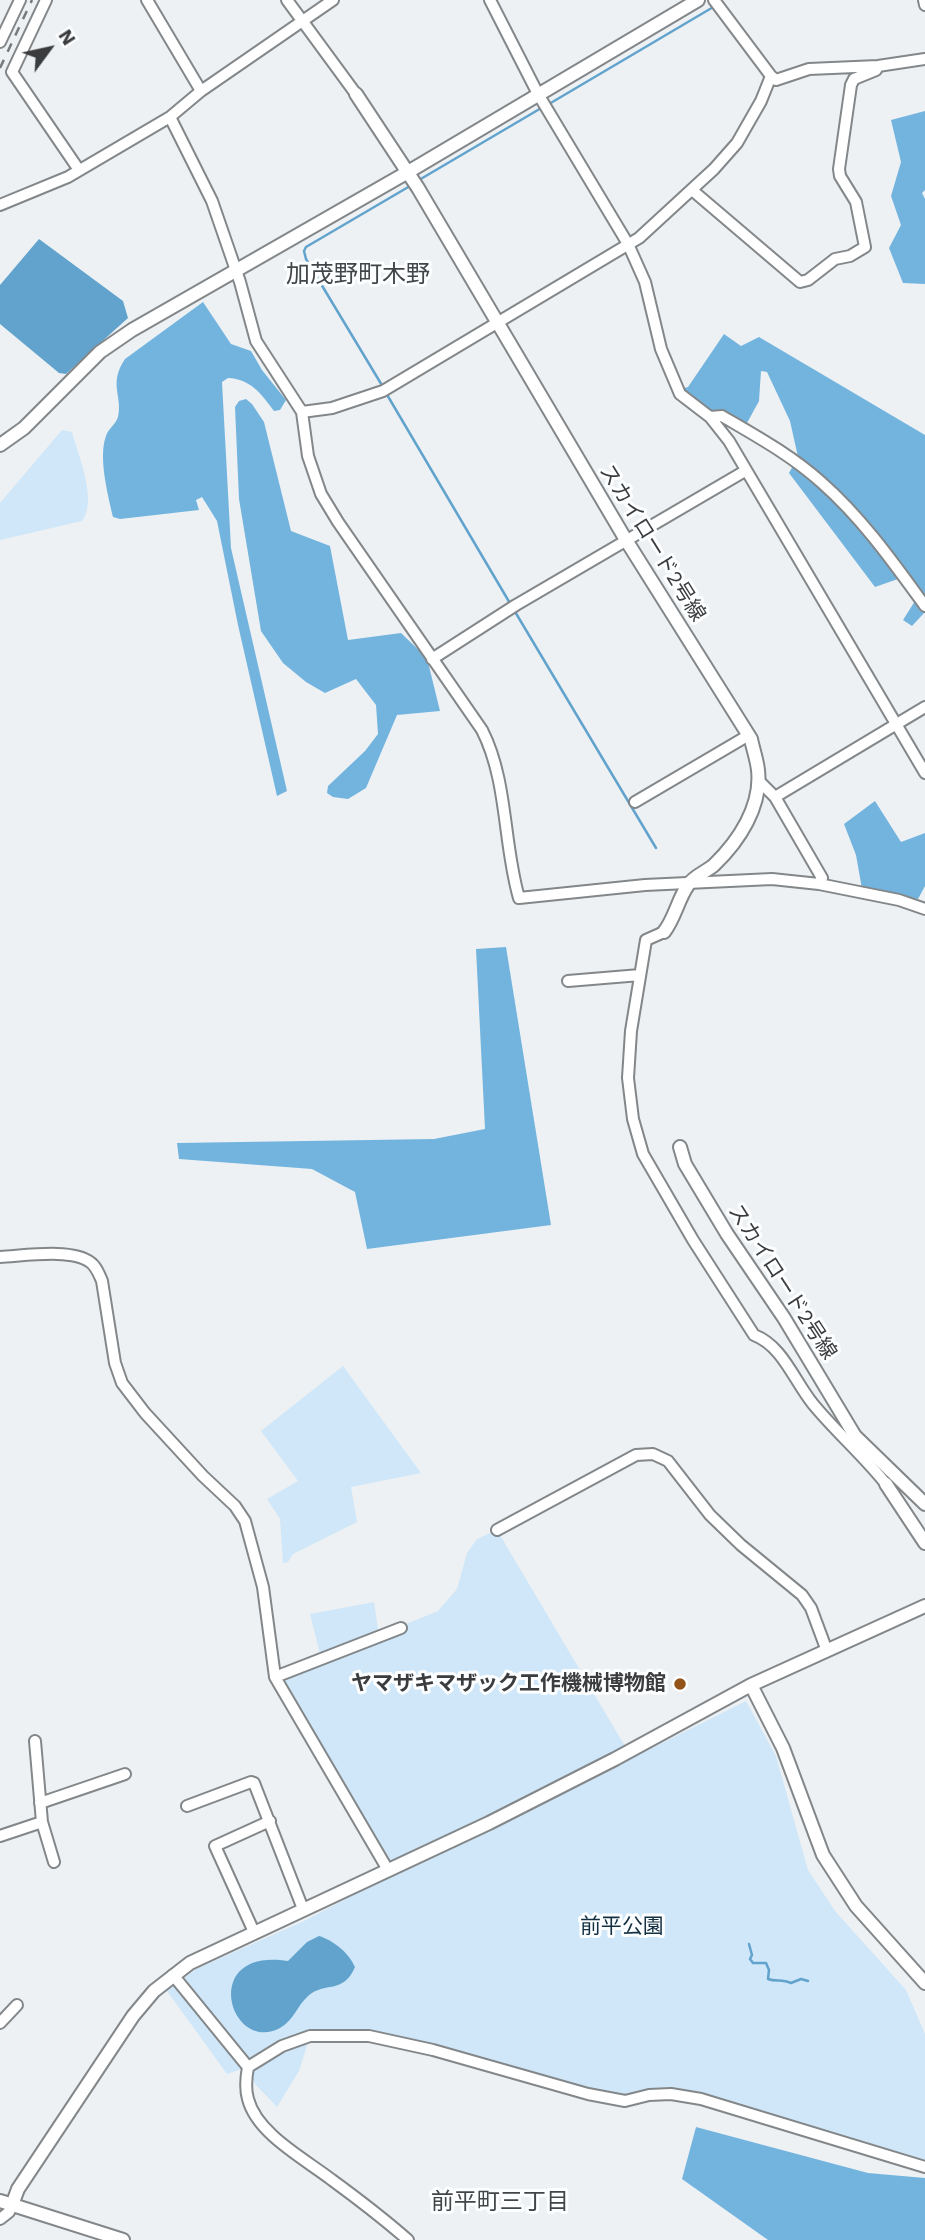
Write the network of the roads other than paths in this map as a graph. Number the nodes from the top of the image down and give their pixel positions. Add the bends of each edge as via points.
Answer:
1 (20, 0) edge
2 (46, 0) edge
3 (147, 0) edge
4 (287, 0) edge
5 (490, 0) edge
6 (698, 0) edge
7 (924, 0) edge
8 (331, 1) edge
9 (717, 3) edge
10 (925, 5) edge
11 (302, 20) junction
12 (0, 43) edge
13 (925, 59) edge
14 (878, 66) junction
15 (771, 76) junction
16 (201, 92) junction
17 (356, 94) joint
18 (543, 102) junction
19 (170, 117) junction
20 (79, 170) junction
21 (413, 180) junction
22 (692, 190) junction
23 (0, 205) edge
24 (628, 244) junction
25 (235, 272) junction
26 (498, 323) junction
27 (302, 412) junction
28 (709, 417) junction
29 (0, 445) edge
30 (745, 471) junction
31 (626, 540) junction
32 (925, 606) edge
33 (432, 659) junction
34 (925, 707) edge
35 (897, 726) junction
36 (749, 735) junction
37 (925, 773) edge
38 (758, 780) junction
39 (775, 797) junction
40 (635, 802) dead end
41 (689, 884) junction
42 (819, 884) junction
43 (925, 909) edge
44 (664, 932) joint
45 (640, 975) junction
46 (568, 981) dead end
47 (680, 1147) dead end
48 (0, 1257) edge
49 (886, 1484) joint
50 (925, 1503) edge
51 (497, 1530) dead end
52 (925, 1544) edge
53 (925, 1606) edge
54 (401, 1628) dead end
55 (827, 1651) junction
56 (275, 1676) junction
57 (751, 1685) junction
58 (34, 1741) dead end
59 (125, 1774) dead end
60 (40, 1803) junction
61 (187, 1806) dead end
62 (270, 1821) junction
63 (42, 1822) junction
64 (0, 1836) edge
65 (54, 1862) dead end
66 (388, 1870) junction
67 (303, 1909) junction
68 (254, 1933) junction
69 (173, 1975) junction
70 (925, 1983) edge
71 (17, 2005) dead end
72 (0, 2023) edge
73 (248, 2067) junction
74 (925, 2167) edge
75 (6, 2203) edge
76 (0, 2219) edge
77 (107, 2237) edge
78 (122, 2240) edge
79 (408, 2240) edge

1 - 12 street
2 - 20 street via 12,72
3 - 16 street
4 - 11 street
5 - 18 street
6 - 18 street
7 - 10 street
8 - 11 street
9 - 15 street
11 - 16 street
11 - 17 street
13 - 14 street
14 - 15 street via 809,69 776,80
14 - 22 street via 851,85 839,169 856,202 865,247 835,259 800,282
15 - 22 street via 737,143
16 - 19 street
17 - 21 street, スカイロード2号線
18 - 21 street
18 - 24 street
19 - 20 street
19 - 25 street via 212,201
20 - 23 street
21 - 25 street
21 - 26 street, スカイロード2号線
22 - 24 street
24 - 26 street
24 - 28 street via 645,282 672,378 680,394
25 - 27 street via 256,341
25 - 29 street via 100,352 24,428
26 - 27 street via 384,390 332,408
26 - 31 street, スカイロード2号線
27 - 33 street via 308,456 321,494
28 - 30 street
28 - 32 street via 722,415 820,481 855,513
30 - 31 street
30 - 35 street
31 - 33 street
31 - 36 street, スカイロード2号線
33 - 41 street via 494,752 519,898
34 - 35 street
35 - 37 street
35 - 39 street
36 - 38 street, スカイロード2号線
36 - 40 street
38 - 39 street
38 - 41 street, スカイロード2号線 via 750,816 733,845
39 - 42 street via 822,878
41 - 42 street via 772,879
41 - 44 street, スカイロード2号線
42 - 43 street
44 - 45 street via 646,940
45 - 46 street
45 - 49 street via 628,1078 632,1119 643,1154 754,1335 765,1339 811,1402
47 - 50 street, スカイロード2号線 via 685,1164 727,1234 855,1436
48 - 56 street via 69,1255 92,1263 102,1280 122,1383 245,1521 263,1587
49 - 52 street
51 - 55 street via 636,1455 653,1454 668,1461 710,1515 741,1545 802,1594
53 - 55 street
54 - 56 street
55 - 57 street
56 - 66 street
57 - 66 street via 569,1783
57 - 70 street via 783,1748 830,1866 856,1906
58 - 60 street
59 - 60 street
60 - 63 street
61 - 62 street via 251,1782
62 - 67 street
62 - 68 street via 215,1846
63 - 64 street
63 - 65 street
66 - 67 street
67 - 68 street
68 - 69 street
69 - 73 street
69 - 75 street via 154,1991 116,2040
71 - 72 street
73 - 74 street via 282,2046 310,2036 369,2036 588,2094 625,2101 671,2094 701,2099
73 - 79 street via 248,2100 257,2118 287,2148
75 - 76 street via 9,2212
75 - 77 street
77 - 78 street

